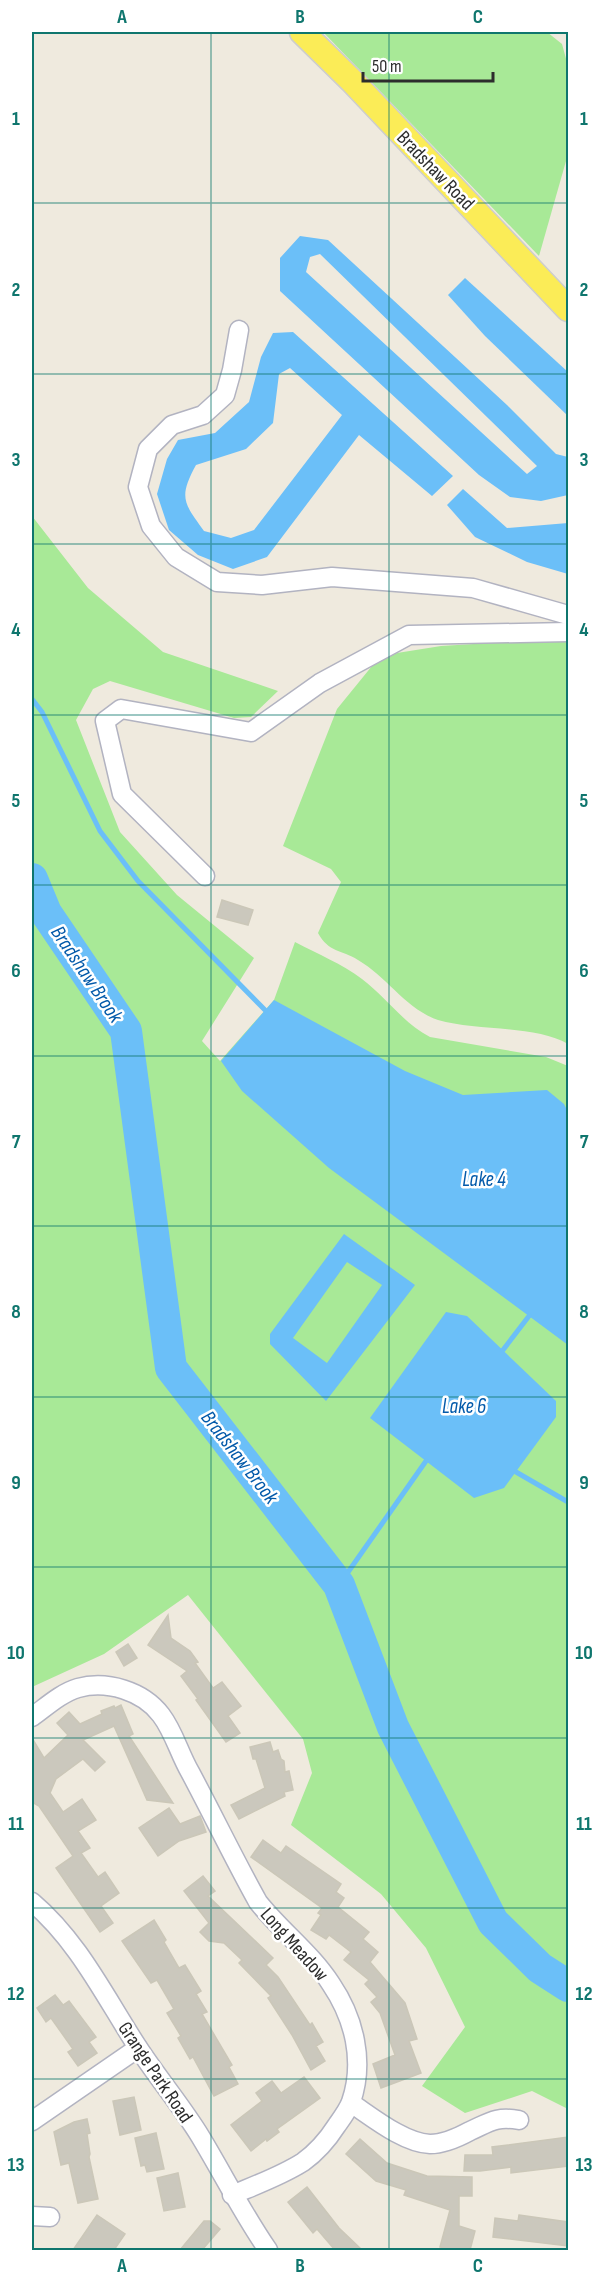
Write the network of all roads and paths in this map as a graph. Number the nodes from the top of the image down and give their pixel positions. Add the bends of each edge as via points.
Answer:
1 (302, 32) edge
2 (568, 309) edge
3 (239, 330) dead end
4 (568, 615) edge
5 (568, 632) edge
6 (205, 876) dead end
7 (32, 1717) edge
8 (32, 1902) edge
9 (138, 2048) junction
10 (351, 2103) junction
11 (519, 2120) dead end
12 (32, 2121) edge
13 (232, 2195) junction
14 (268, 2250) edge

1 - 2 main road, Bradshaw Road
3 - 4 street via 225,395 203,415 172,425 148,449 138,487 151,526 176,558 217,582 262,585 332,577 473,588
5 - 6 street via 409,635 320,683 251,732 121,709 105,721 122,794
7 - 10 street, Long Meadow via 62,1696 96,1686 115,1687 141,1698 160,1713 258,1902 313,1961 346,2010 357,2057
8 - 9 street, Grange Park Road via 67,1936
9 - 12 street
9 - 13 street, Grange Park Road via 201,2138
10 - 11 street via 403,2135 432,2144 468,2132 497,2111
10 - 13 street, Long Meadow via 320,2148 303,2161
13 - 14 street, Grange Park Road

